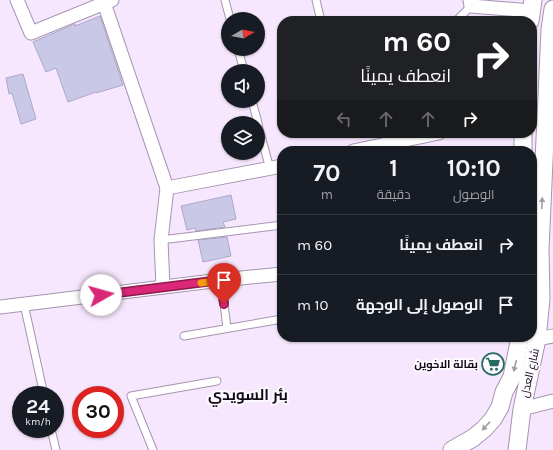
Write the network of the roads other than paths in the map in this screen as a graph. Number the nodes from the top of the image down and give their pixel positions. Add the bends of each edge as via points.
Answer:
1 (17, 0) edge
2 (225, 0) edge
3 (316, 0) edge
4 (106, 1) edge
5 (470, 3) edge
6 (553, 9) edge
7 (228, 12) edge
8 (531, 15) edge
9 (320, 16) edge
10 (460, 16) edge
11 (537, 19) edge
12 (552, 28) edge
13 (549, 112) edge
14 (415, 138) edge
15 (265, 141) edge
16 (377, 146) edge
17 (276, 167) edge
18 (167, 188) junction
19 (277, 226) edge
20 (161, 240) junction
21 (277, 274) edge
22 (221, 280) junction
23 (163, 287) junction
24 (24, 304) junction
25 (0, 307) edge
26 (277, 320) edge
27 (227, 328) junction
28 (184, 336) dead end
29 (545, 338) edge
30 (520, 342) edge
31 (217, 381) dead end
32 (42, 386) edge
33 (553, 401) edge
34 (522, 410) junction
35 (53, 438) edge
36 (56, 450) edge
37 (154, 450) edge
38 (452, 450) edge
39 (517, 450) edge

1 - 4 street via 31,33
2 - 7 lane
3 - 9 lane
4 - 18 street
5 - 8 street
5 - 10 lane
6 - 12 street, شارع العدل
11 - 12 street
12 - 13 street, شارع العدل
29 -> 13 street, شارع العدل via 540,249
14 - 16 street
15 - 17 lane
17 - 18 street
18 - 20 street
19 - 20 lane
20 - 23 street
21 - 22 street
22 - 23 street
22 - 27 lane
23 - 24 street
24 - 25 street
24 - 32 lane
26 - 27 lane
27 - 28 lane
29 - 34 street, شارع العدل
30 -> 38 street, شارع العدل via 512,377 493,419 473,438
31 - 37 lane via 132,396
33 - 34 street
34 - 39 street, شارع العدل
35 - 36 lane

